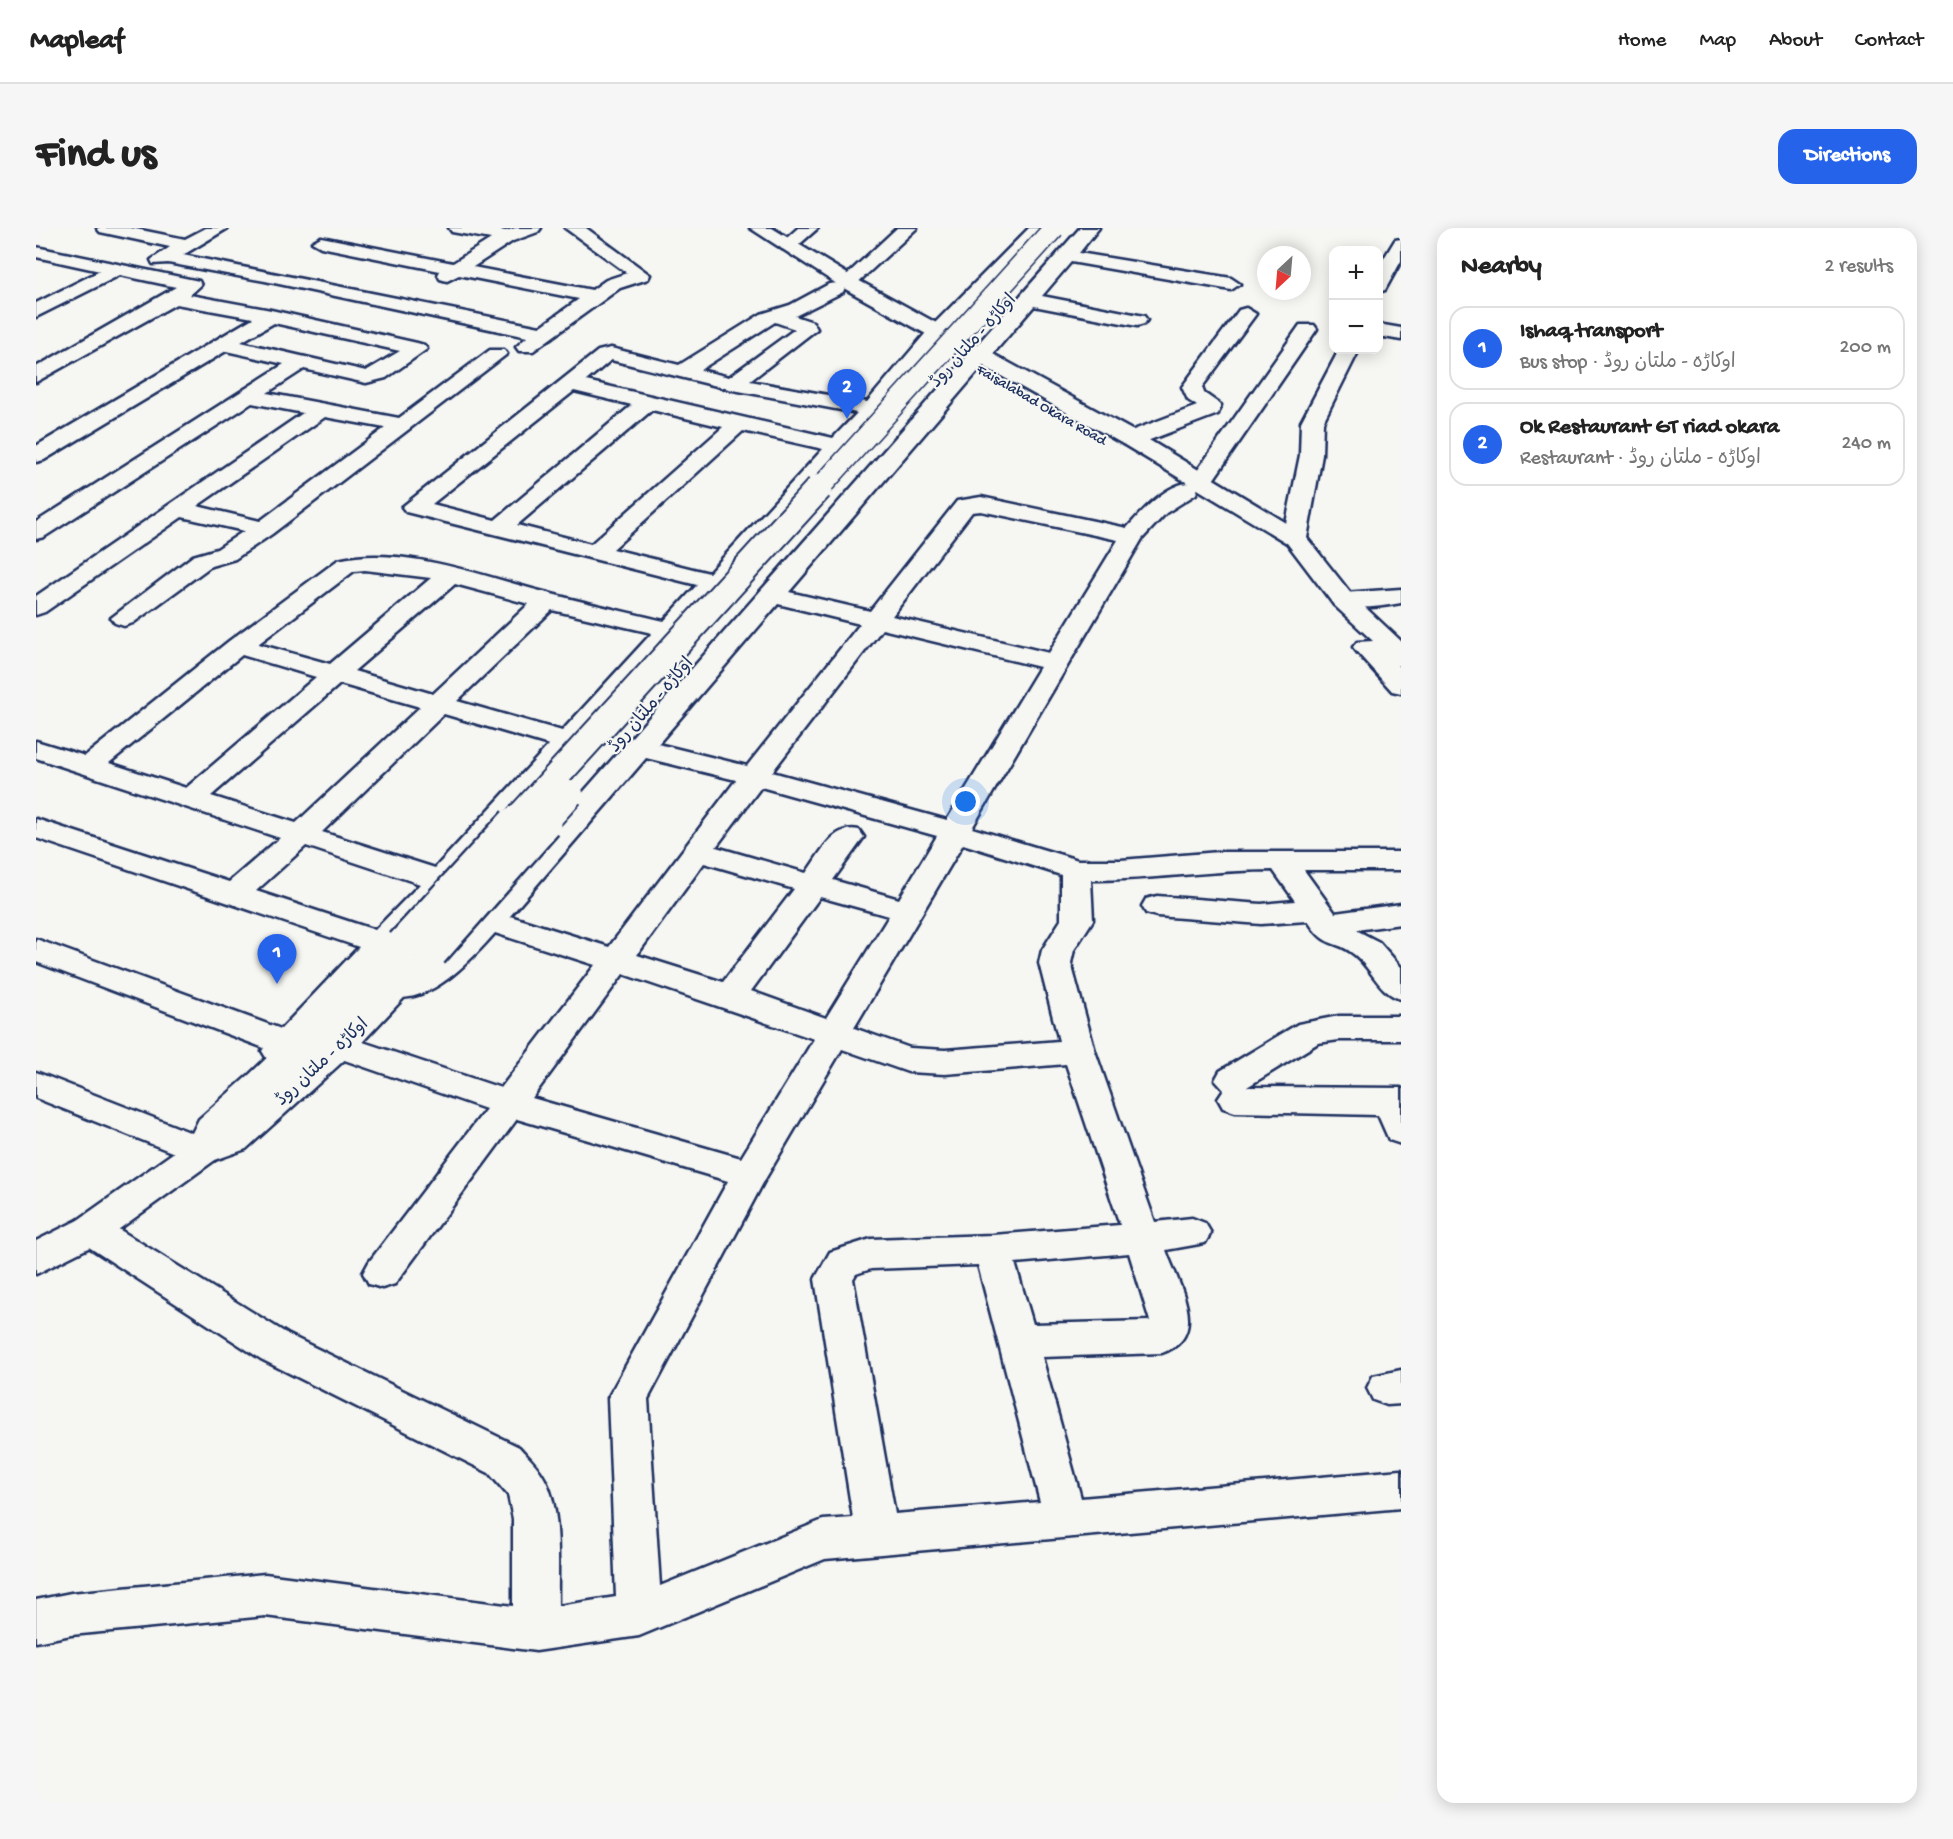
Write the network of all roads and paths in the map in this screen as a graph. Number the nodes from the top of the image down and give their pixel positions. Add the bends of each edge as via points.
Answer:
1 (106, 228) edge
2 (219, 228) edge
3 (346, 228) edge
4 (458, 228) edge
5 (532, 228) edge
6 (574, 228) edge
7 (737, 228) edge
8 (759, 228) edge
9 (809, 228) edge
10 (908, 228) edge
11 (1039, 228) edge
12 (1054, 228) edge
13 (1074, 228) edge
14 (1089, 228) edge
15 (507, 237) junction
16 (321, 242) junction
17 (1401, 244) edge
18 (186, 245) junction
19 (788, 245) junction
20 (303, 253) dead end
21 (38, 254) edge
22 (1065, 256) junction
23 (165, 257) junction
24 (284, 264) dead end
25 (456, 269) junction
26 (116, 270) junction
27 (135, 273) junction
28 (265, 275) junction
29 (1383, 275) edge
30 (1231, 284) dead end
31 (841, 285) junction
32 (596, 297) junction
33 (173, 298) junction
34 (1028, 299) junction
35 (402, 304) junction
36 (36, 311) edge
37 (1246, 314) dead end
38 (271, 316) junction
39 (776, 316) junction
40 (1137, 320) dead end
41 (1307, 329) dead end
42 (1383, 331) edge
43 (543, 334) junction
44 (1401, 334) edge
45 (934, 336) junction
46 (223, 344) junction
47 (519, 351) dead end
48 (497, 354) dead end
49 (1347, 354) edge
50 (978, 360) junction
51 (301, 362) junction
52 (681, 372) junction
53 (36, 376) edge
54 (570, 384) junction
55 (734, 384) junction
56 (249, 396) junction
57 (649, 402) junction
58 (321, 410) junction
59 (872, 410) junction
60 (739, 424) junction
61 (404, 425) junction
62 (1131, 440) junction
63 (837, 446) junction
64 (36, 456) edge
65 (1194, 485) junction
66 (178, 509) junction
67 (264, 529) junction
68 (498, 529) junction
69 (36, 532) edge
70 (1131, 536) junction
71 (1295, 538) junction
72 (595, 553) junction
73 (1314, 563) junction
74 (449, 576) junction
75 (712, 581) junction
76 (771, 595) junction
77 (1401, 596) edge
78 (1343, 600) junction
79 (547, 601) junction
80 (36, 607) edge
81 (124, 618) dead end
82 (875, 620) junction
83 (667, 630) junction
84 (1391, 633) edge
85 (238, 646) junction
86 (1401, 658) edge
87 (1056, 663) junction
88 (335, 674) junction
89 (1401, 685) edge
90 (439, 704) junction
91 (566, 741) junction
92 (640, 748) junction
93 (36, 749) edge
94 (89, 766) junction
95 (754, 776) junction
96 (189, 801) junction
97 (36, 828) edge
98 (955, 832) junction
99 (300, 836) junction
100 (849, 837) dead end
101 (698, 852) junction
102 (1282, 861) junction
103 (1401, 861) edge
104 (1076, 870) junction
105 (441, 880) junction
106 (813, 884) junction
107 (233, 895) junction
108 (1158, 906) dead end
109 (907, 911) junction
110 (1401, 914) edge
111 (1321, 917) junction
112 (489, 920) junction
113 (405, 946) junction
114 (36, 950) edge
115 (615, 962) junction
116 (397, 988) junction
117 (1401, 988) edge
118 (730, 996) junction
119 (1401, 1028) edge
120 (834, 1033) junction
121 (285, 1043) junction
122 (339, 1046) junction
123 (1078, 1051) junction
124 (262, 1083) junction
125 (36, 1084) edge
126 (507, 1103) junction
127 (1398, 1112) edge
128 (202, 1151) junction
129 (750, 1174) junction
130 (91, 1230) junction
131 (1192, 1233) dead end
132 (1143, 1237) junction
133 (993, 1250) junction
134 (36, 1259) edge
135 (381, 1272) dead end
136 (1018, 1341) junction
137 (1401, 1489) edge
138 (1066, 1518) junction
139 (877, 1535) junction
140 (639, 1615) junction
141 (36, 1622) edge
142 (536, 1630) junction

1 - 18 street
2 - 18 street
3 - 16 street
4 - 15 street
5 - 15 street
6 - 32 street via 641,275 613,284
7 - 31 street, Faisalabad Okara Road
8 - 19 street, Faisalabad Okara Road
9 - 19 street
10 - 31 street
11 - 45 street
12 - 113 street, اوکاڑہ - ملتان روڈ, bridge
13 - 113 street, اوکاڑہ - ملتان روڈ, bridge
14 - 22 street
15 - 25 street
16 - 20 street
16 - 25 street
17 - 29 street
18 - 23 street
19 - 31 street, Faisalabad Okara Road
21 - 26 street
22 - 30 street
22 - 34 street
23 - 27 street
23 - 28 street
24 - 28 street
25 - 32 street
25 - 35 street
26 - 27 street
26 - 36 street
27 - 33 street via 192,285
28 - 35 street
31 - 39 street
31 - 45 street, Faisalabad Okara Road
32 - 43 street
33 - 38 street
33 - 53 street
34 - 40 street
34 - 50 street
35 - 43 street
37 - 62 street via 1192,387 1194,396 1210,405 1210,409
38 - 46 street
38 - 51 street via 417,349 372,377
39 - 52 street
39 - 55 street via 807,329
41 - 65 street
42 - 44 street
43 - 47 street
45 - 50 street, Faisalabad Okara Road
45 - 59 street
46 - 51 street
46 - 64 street
48 - 61 street
49 - 71 street via 1312,422 1311,454
50 - 62 street, Faisalabad Okara Road
50 - 65 street, Faisalabad Okara Road
50 - 76 street
51 - 56 street
52 - 54 street via 612,354 605,355
52 - 55 street
54 - 57 street
54 - 68 street via 415,504 417,509
55 - 59 street
56 - 58 street
56 - 69 street
57 - 60 street
57 - 68 street
58 - 61 street
58 - 66 street
59 - 63 street
60 - 63 street
60 - 72 street
61 - 67 street
62 - 65 street, Faisalabad Okara Road
63 - 75 street
65 - 70 street via 1158,508
65 - 71 street, Faisalabad Okara Road
65 - 73 street, Faisalabad Okara Road via 1277,547
66 - 67 street
66 - 80 street
67 - 81 street via 226,554 202,561
68 - 72 street
70 - 82 street via 972,504 965,506
70 - 87 street
71 - 73 street, Faisalabad Okara Road
72 - 75 street
73 - 78 street, Faisalabad Okara Road
74 - 79 street
74 - 85 street via 374,561 347,565
74 - 88 street
75 - 83 street
76 - 82 street
76 - 92 street
77 - 78 street
78 - 84 street
78 - 89 street via 1353,632
79 - 83 street
79 - 90 street
82 - 87 street
82 - 95 street
83 - 91 street
84 - 86 street
85 - 88 street
85 - 94 street
87 - 98 street
88 - 90 street
88 - 96 street
90 - 91 street
90 - 99 street
91 - 105 street
92 - 95 street
92 - 112 street
93 - 94 street
94 - 96 street
95 - 98 street
95 - 101 street
96 - 99 street
97 - 107 street
98 - 104 street
98 - 109 street
99 - 105 street
99 - 107 street
100 - 106 street
101 - 106 street
101 - 115 street
102 - 103 street
102 - 104 street
102 - 111 street
104 - 123 street via 1077,920 1055,963
105 - 113 street
106 - 109 street
106 - 118 street
107 - 113 street
108 - 111 street
109 - 120 street
110 - 111 street
111 - 117 street via 1334,934 1368,949
112 - 115 street
112 - 116 street via 448,964 426,979
113 - 116 street, اوکاڑہ - ملتان روڈ
113 - 121 street
113 - 124 street, اوکاڑہ - ملتان روڈ
114 - 121 street
115 - 118 street
115 - 126 street
116 - 122 street, اوکاڑہ - ملتان روڈ
118 - 120 street
119 - 127 street via 1310,1032 1234,1090
120 - 123 street via 908,1060 945,1062
120 - 129 street
121 - 124 street
122 - 126 street
122 - 128 street, اوکاڑہ - ملتان روڈ via 234,1140
123 - 132 street
124 - 128 street, اوکاڑہ - ملتان روڈ via 211,1128
125 - 128 street
126 - 129 street
126 - 135 street
128 - 130 street, اوکاڑہ - ملتان روڈ
129 - 140 street via 628,1398
130 - 134 street, اوکاڑہ - ملتان روڈ
130 - 142 street via 275,1347 504,1460 528,1488 534,1519
131 - 132 street
132 - 133 street
132 - 136 street via 1169,1314 1170,1329 1162,1338
133 - 136 street
133 - 139 street via 871,1254 843,1263 834,1279
136 - 138 street
137 - 138 street
138 - 139 street
139 - 140 street via 823,1540
140 - 142 street
141 - 142 street via 71,1614 265,1595

